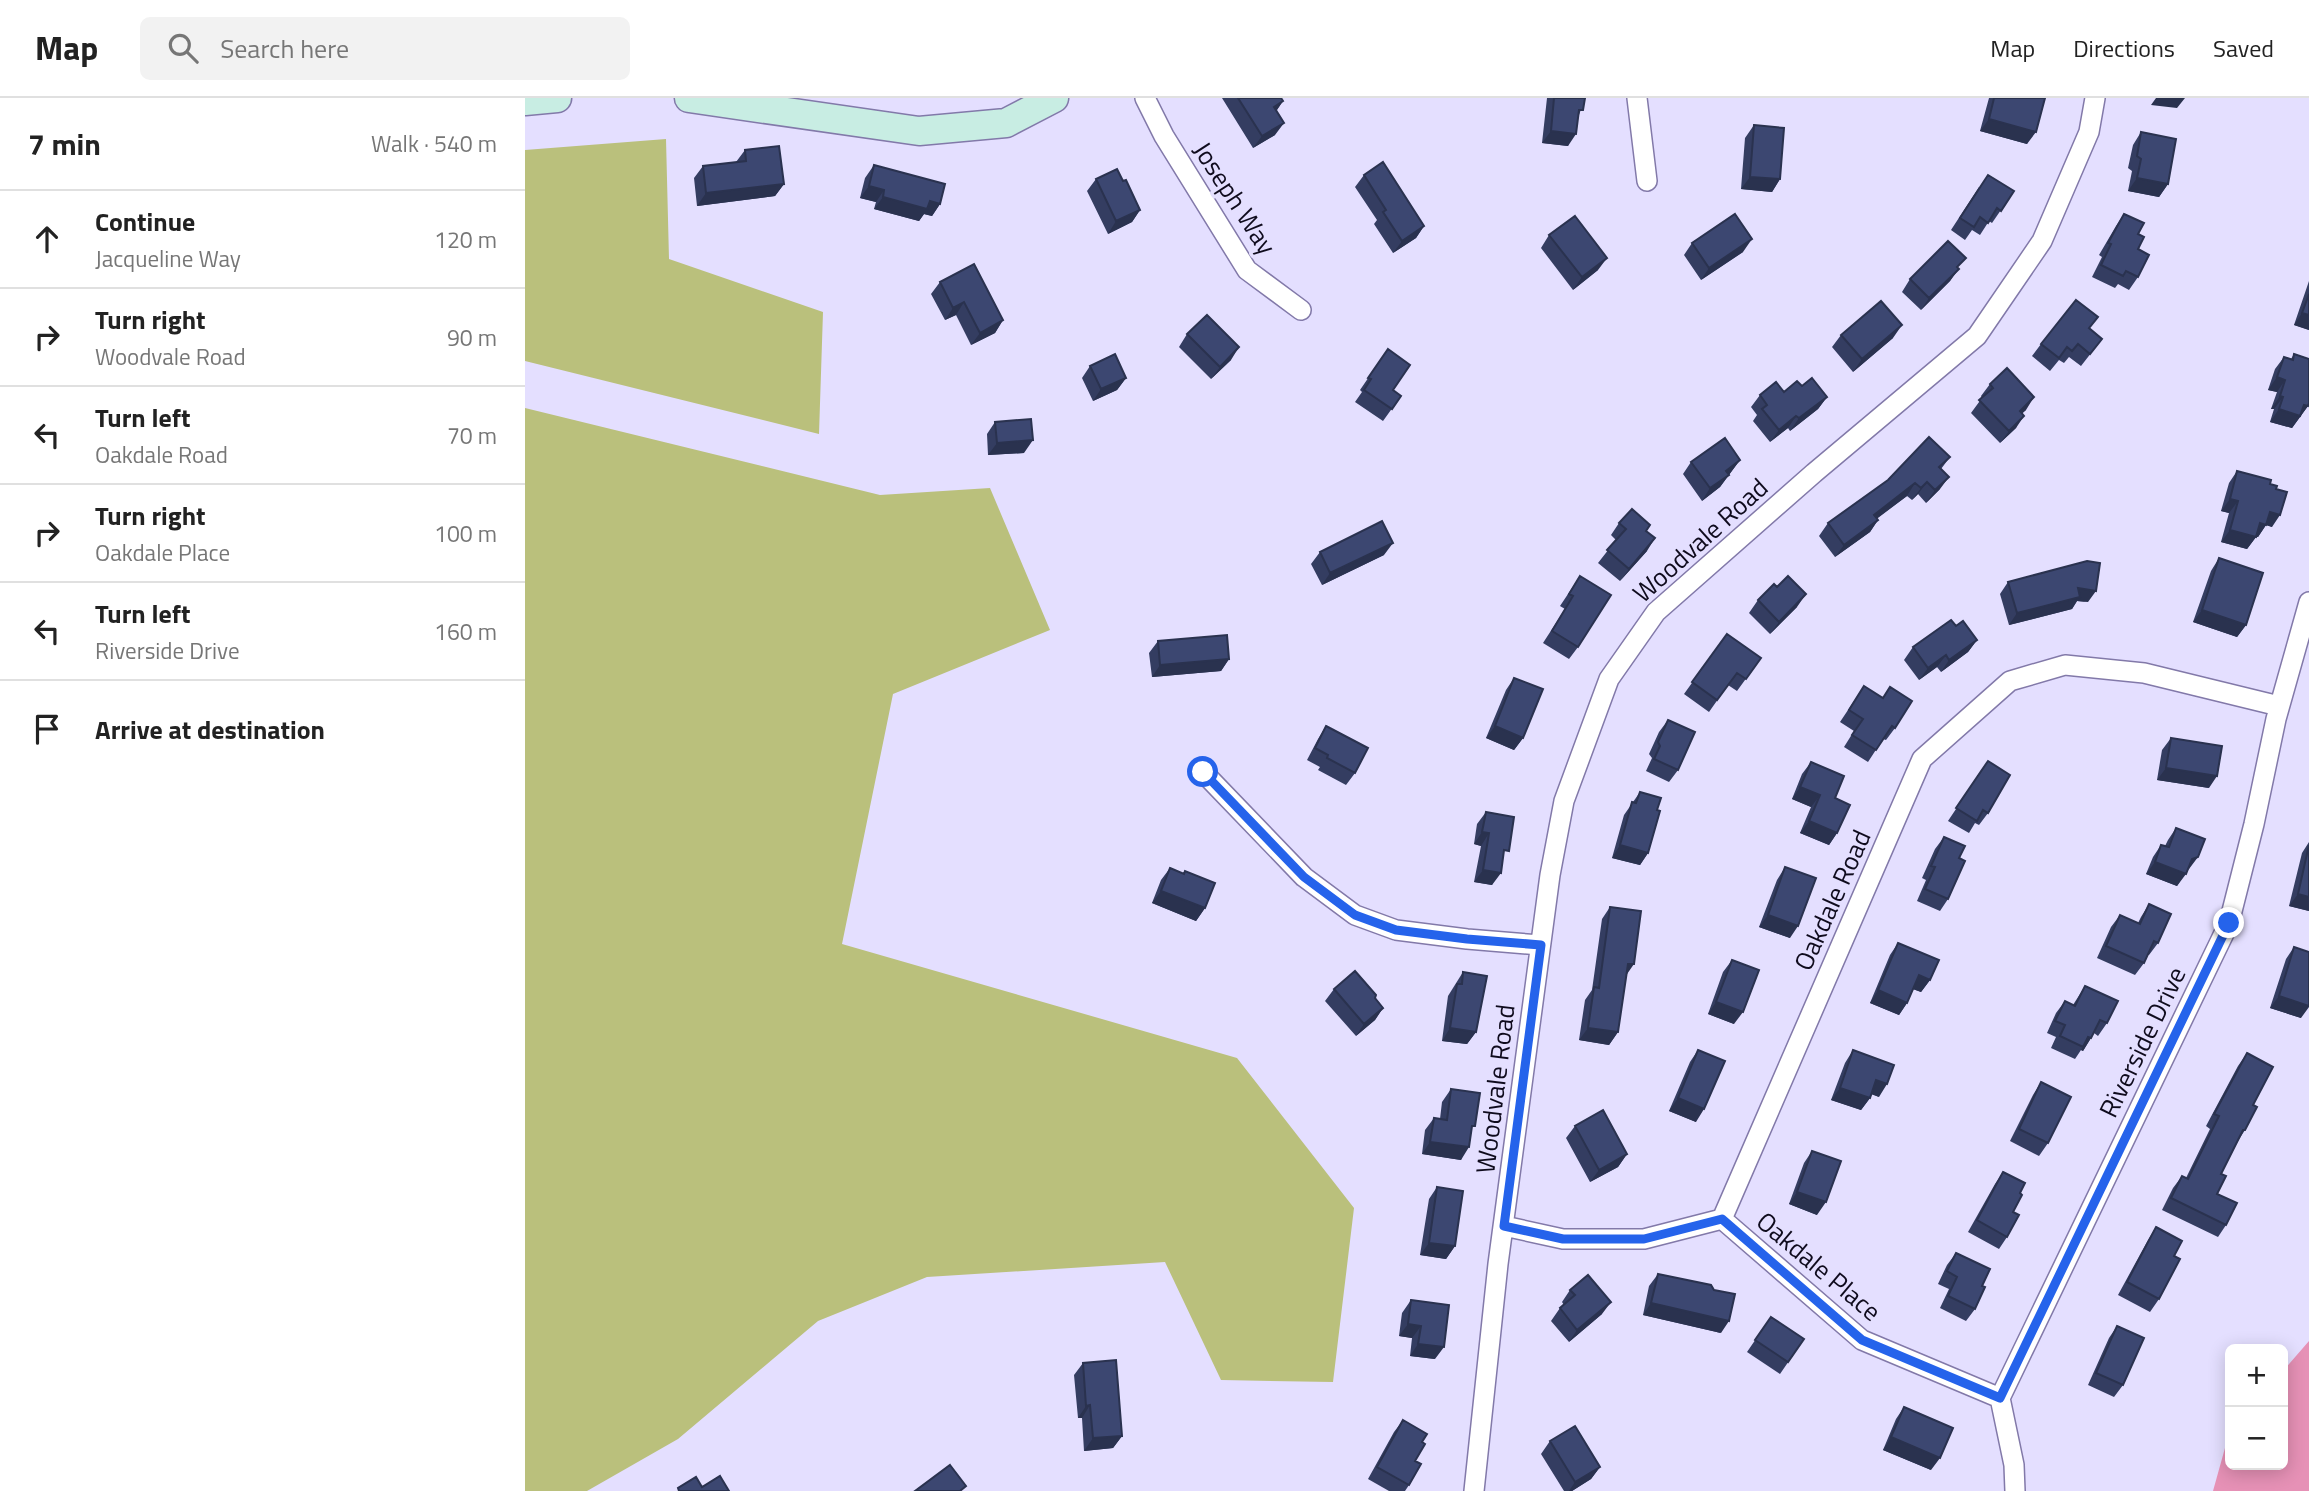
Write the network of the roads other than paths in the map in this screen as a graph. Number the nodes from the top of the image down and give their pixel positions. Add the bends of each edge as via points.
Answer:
1 (557, 98) edge
2 (689, 98) edge
3 (1053, 98) edge
4 (1145, 98) edge
5 (1637, 98) edge
6 (2095, 98) edge
7 (525, 102) edge
8 (1647, 181) dead end
9 (1301, 310) dead end
10 (2309, 602) edge
11 (2279, 706) junction
12 (1203, 772) dead end
13 (1541, 945) junction
14 (1722, 1219) junction
15 (1504, 1226) junction
16 (2000, 1398) junction
17 (1473, 1491) edge
18 (2015, 1491) edge

1 - 7 street
2 - 3 street via 919,131 1006,123
4 - 9 street, Joseph Way via 1247,270
5 - 8 street
6 - 13 street, Woodvale Road via 2089,132 2042,241 1977,336 1656,612 1609,678 1564,801
10 - 11 street, Riverside Drive
11 - 14 street, Oakdale Road via 2144,673 2065,664 2010,681 1923,759
11 - 16 street, Riverside Drive via 2229,923
12 - 13 street via 1304,877 1355,915 1396,930
13 - 15 street, Woodvale Road
14 - 15 street via 1644,1239 1563,1239
14 - 16 street, Oakdale Place via 1862,1340
15 - 17 street, Woodvale Road
16 - 18 street

